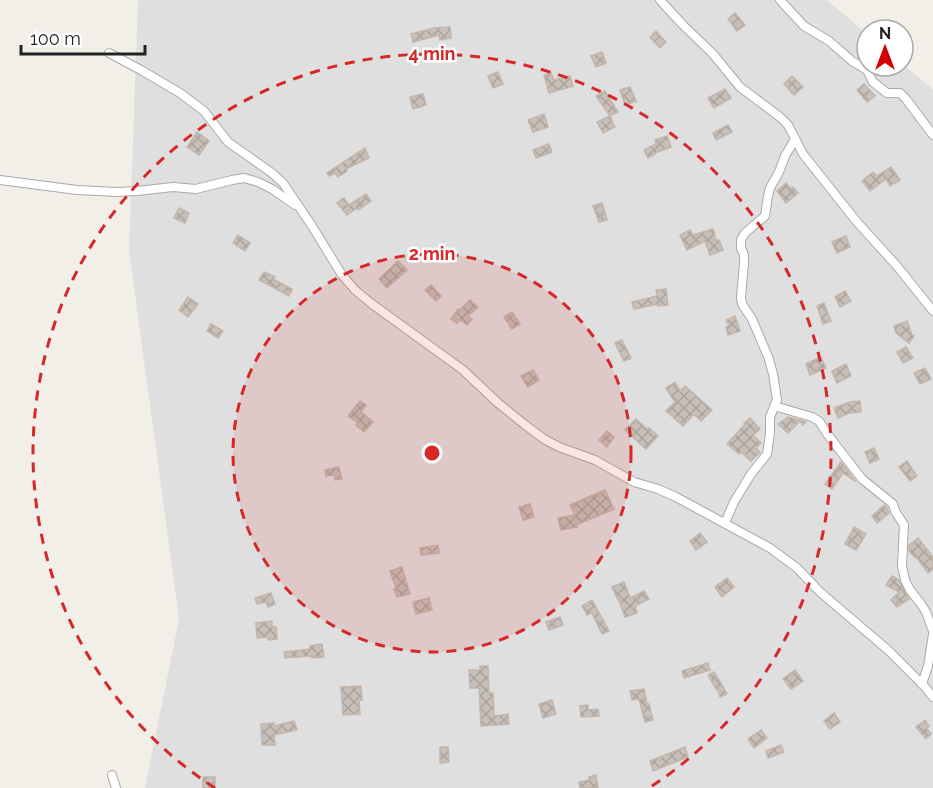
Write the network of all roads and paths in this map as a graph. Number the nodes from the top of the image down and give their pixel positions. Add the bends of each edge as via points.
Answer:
1 (660, 0) edge
2 (780, 0) edge
3 (109, 53) dead end
4 (933, 135) edge
5 (795, 139) junction
6 (0, 180) edge
7 (299, 206) junction
8 (933, 310) edge
9 (774, 406) junction
10 (725, 523) junction
11 (933, 632) edge
12 (922, 684) junction
13 (933, 697) edge
14 (112, 775) dead end
15 (116, 788) edge

1 - 5 street via 740,87 788,125
2 - 4 street via 804,26 867,70 873,82 887,93 900,93
3 - 7 street via 199,107 228,142 283,183
5 - 8 street via 857,222
5 - 9 street via 770,188 765,216 741,240 742,304 774,374
6 - 7 street via 117,192 172,186 196,189 244,178
7 - 10 street via 355,290 463,370 544,439
9 - 10 street via 767,454 751,474
9 - 11 street via 819,421 862,479 893,504 904,525 905,580 926,612
10 - 12 street via 786,558
11 - 12 street
12 - 13 street
14 - 15 street

